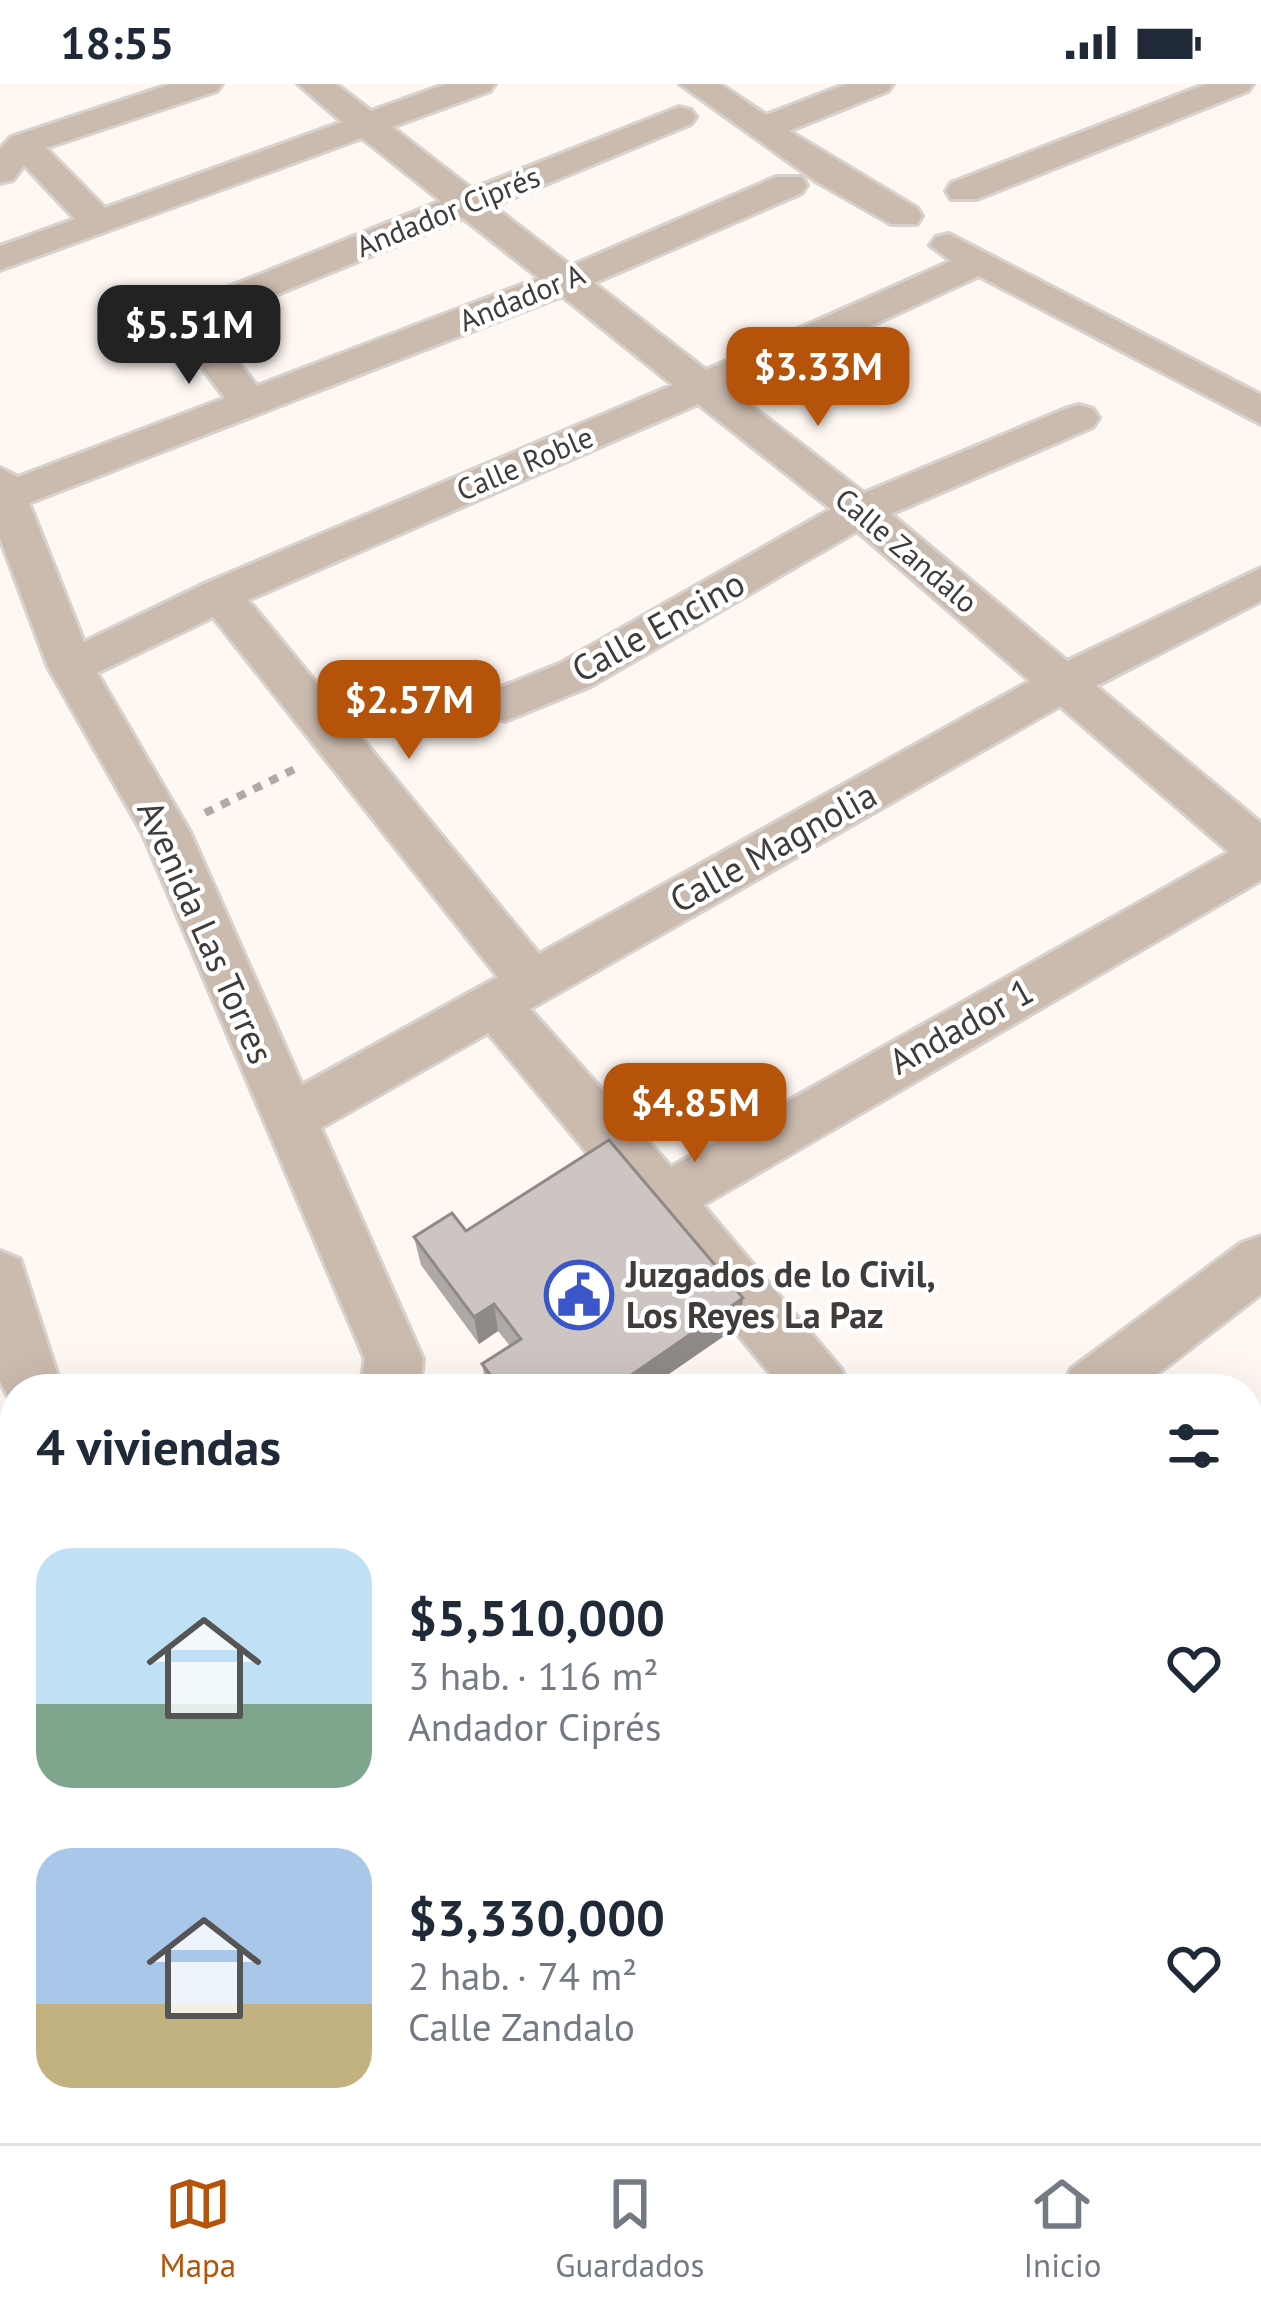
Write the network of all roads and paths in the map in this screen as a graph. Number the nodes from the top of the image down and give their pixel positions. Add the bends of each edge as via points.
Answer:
1 (206, 84) edge
2 (315, 84) edge
3 (478, 84) edge
4 (697, 84) edge
5 (876, 84) edge
6 (1236, 84) edge
7 (1261, 103) edge
8 (679, 117) dead end
9 (368, 124) junction
10 (763, 129) junction
11 (11, 158) edge
12 (789, 185) dead end
13 (964, 191) junction
14 (468, 203) junction
15 (904, 216) junction
16 (99, 223) junction
17 (981, 237) junction
18 (0, 259) edge
19 (567, 281) junction
20 (703, 387) junction
21 (252, 406) junction
22 (1261, 411) edge
23 (1079, 418) dead end
24 (3, 489) edge
25 (860, 512) junction
26 (1261, 583) edge
27 (220, 595) junction
28 (71, 667) junction
29 (1063, 683) junction
30 (505, 704) joint
31 (342, 746) junction
32 (166, 832) junction
33 (1261, 854) edge
34 (513, 993) junction
35 (290, 1119) junction
36 (664, 1199) junction
37 (1261, 1262) edge
38 (0, 1277) edge
39 (28, 1374) edge
40 (392, 1374) edge
41 (808, 1374) edge
42 (1112, 1374) edge

1 - 11 street
2 - 9 street, Calle Zandalo
3 - 9 street
4 - 10 street
5 - 10 street
6 - 13 street
7 - 17 street, Calle Roble
8 - 14 street, Andador Ciprés
9 - 14 street, Calle Zandalo
9 - 16 street
10 - 15 street
11 - 16 street
12 - 19 street, Andador A
13 - 15 street via 922,194
13 - 17 street via 980,196
14 - 19 street, Calle Zandalo
14 - 21 street, Andador Ciprés via 184,319
15 - 17 street via 926,238
16 - 18 street
17 - 20 street, Calle Roble
17 - 22 street
19 - 20 street, Calle Zandalo
19 - 21 street, Andador A
20 - 25 street, Calle Zandalo
20 - 27 street, Calle Roble
21 - 24 street, Andador A
23 - 25 street, Calle Encino
24 - 28 street, Avenida Las Torres
25 - 29 street, Calle Zandalo
25 - 30 street, Calle Encino via 574,674
26 - 29 street, Calle Magnolia
27 - 28 street, Calle Roble
27 - 31 street
28 - 32 street, Avenida Las Torres
29 - 33 street, Calle Zandalo
29 - 34 street, Calle Magnolia
30 - 31 path via 459,694
31 - 32 path
31 - 34 street
32 - 35 street, Avenida Las Torres
33 - 36 street, Andador 1
34 - 35 street, Calle Magnolia
34 - 36 street
35 - 40 street, Avenida Las Torres via 394,1359
36 - 41 street
37 - 42 street
38 - 39 street

